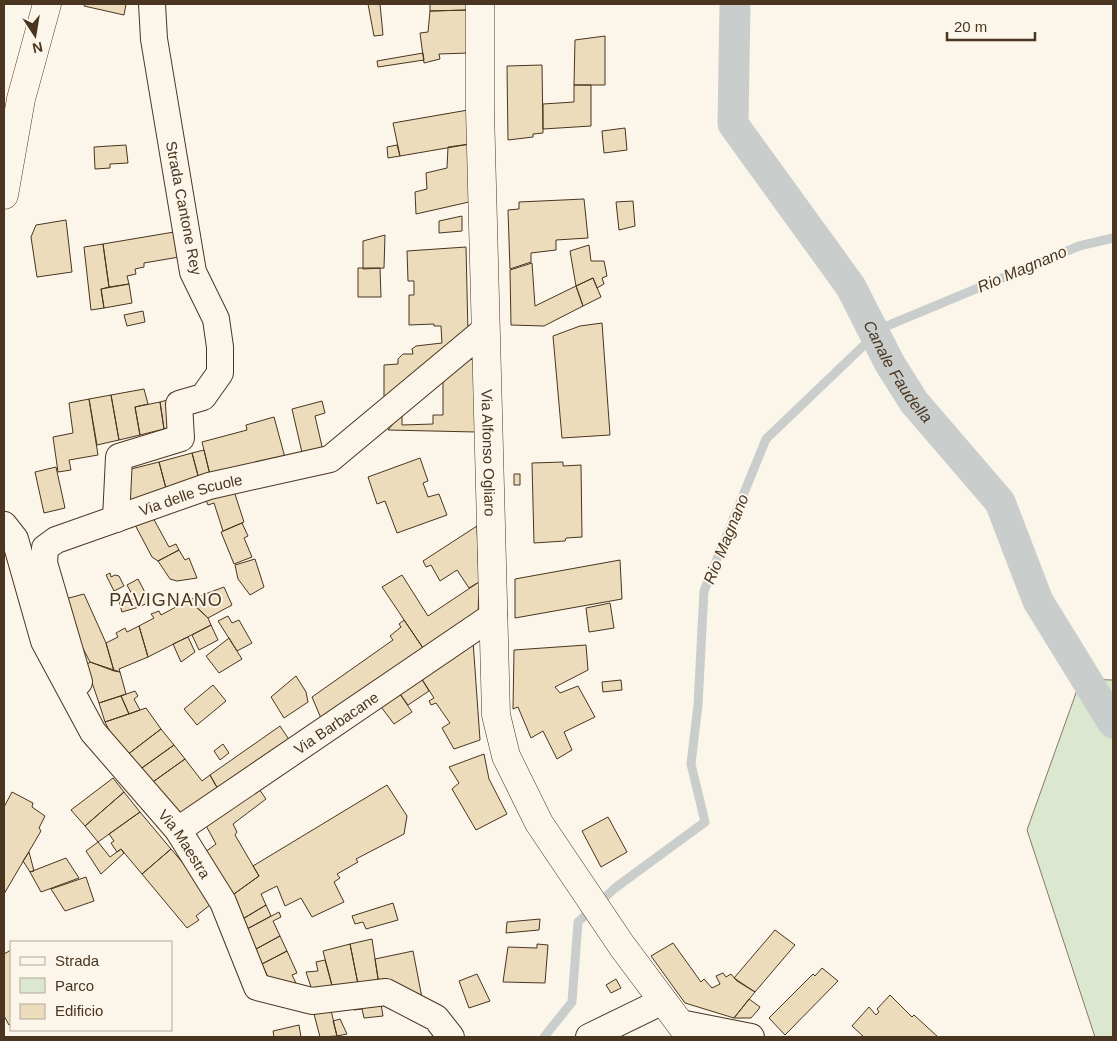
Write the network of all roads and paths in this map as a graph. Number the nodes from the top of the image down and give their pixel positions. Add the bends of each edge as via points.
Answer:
1 (47, 4) edge
2 (152, 4) edge
3 (480, 4) edge
4 (4, 195) edge
5 (486, 329) junction
6 (116, 519) junction
7 (4, 525) edge
8 (494, 615) junction
9 (93, 732) junction
10 (178, 830) junction
11 (663, 1001) junction
12 (685, 1030) edge
13 (451, 1037) edge
14 (589, 1037) edge
15 (751, 1037) edge

1 - 4 main road via 21,99
2 - 6 street, Strada Cantone Rey via 154,39 193,272 216,319 220,373 203,397 179,404 181,438 119,457
3 - 5 main road, Via Alfonso Ogliaro
5 - 6 street, Via delle Scuole via 330,459 209,486
5 - 8 main road, Via Alfonso Ogliaro
6 - 9 street, Via delle Scuole via 56,540 44,548 44,563
7 - 9 street, Via Maestra via 15,539 44,641
8 - 10 street, Via Barbacane
8 - 11 main road, Via Alfonso Ogliaro via 496,715 506,756 539,823
9 - 10 street, Via Maestra
10 - 13 street, Via Maestra via 223,902 257,987 312,1001 386,992 436,1018
11 - 12 main road
11 - 14 street
12 - 15 street

